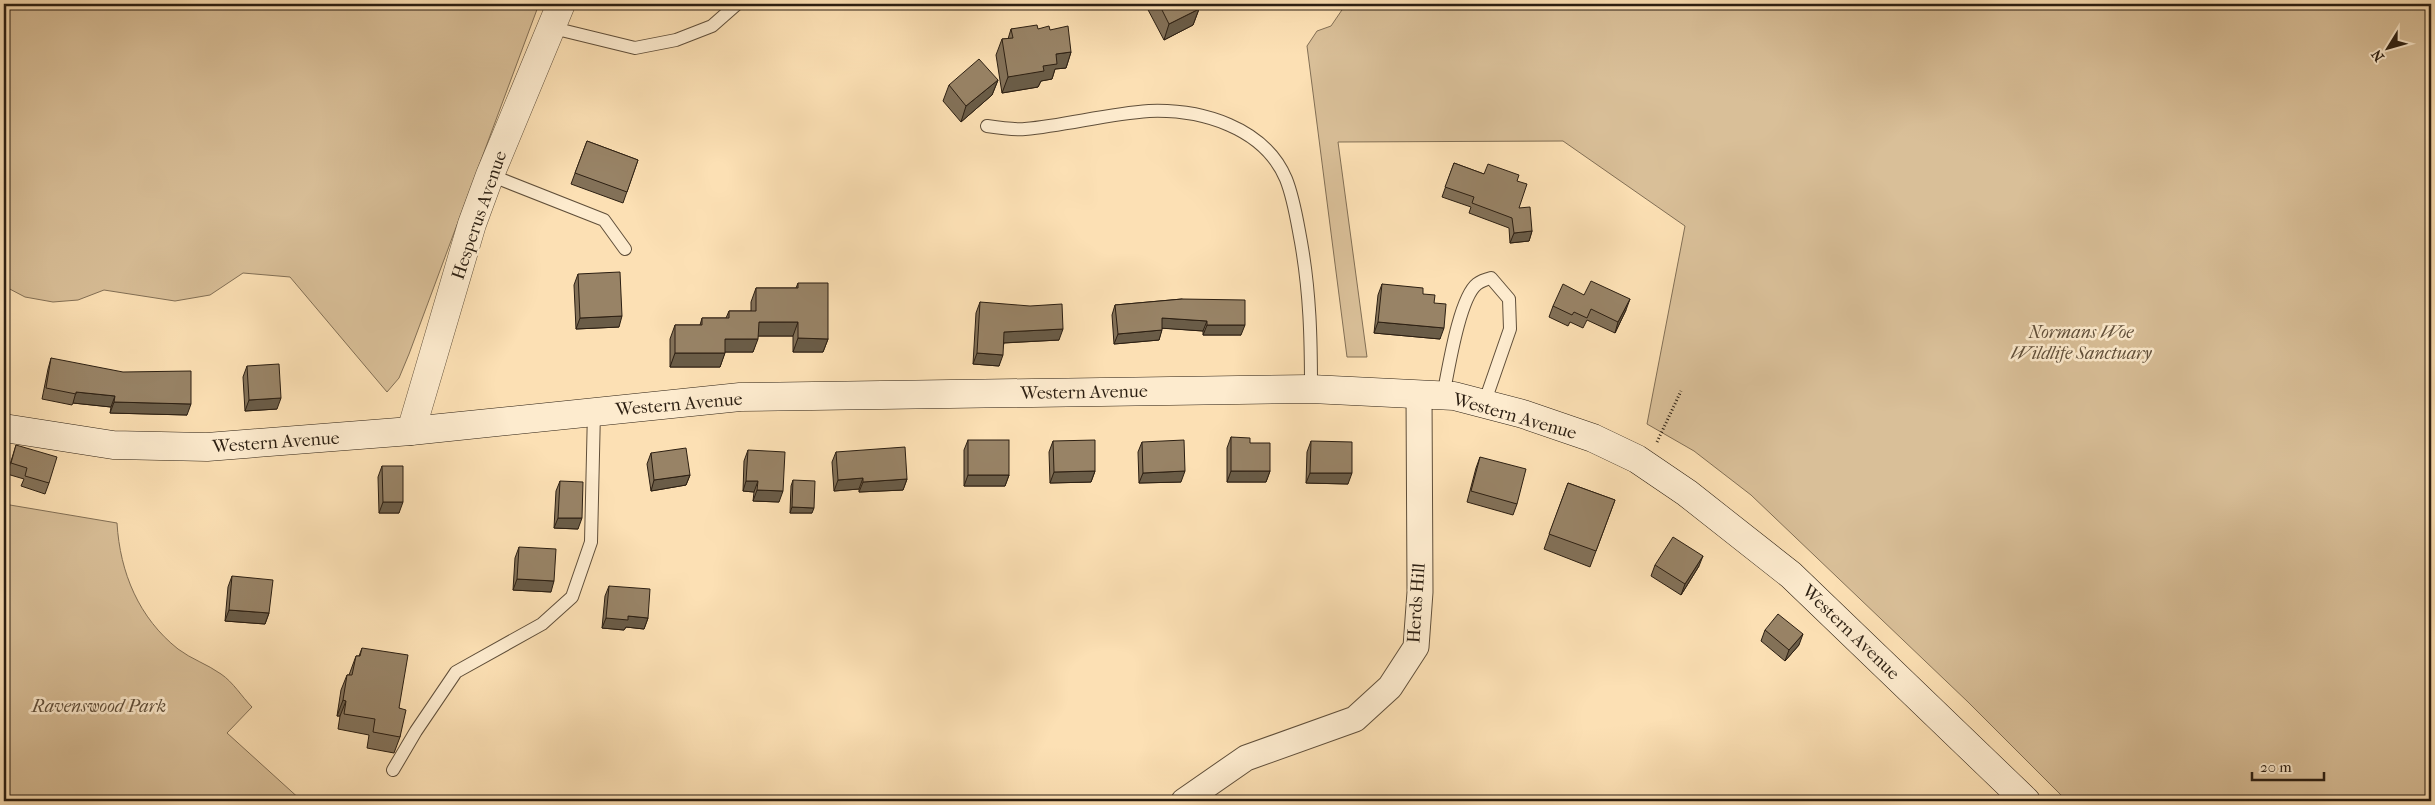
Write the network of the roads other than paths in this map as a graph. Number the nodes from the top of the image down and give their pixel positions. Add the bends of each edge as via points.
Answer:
1 (737, 4) edge
2 (557, 16) edge
3 (987, 126) dead end
4 (490, 175) junction
5 (625, 249) dead end
6 (1311, 389) junction
7 (1431, 395) junction
8 (1484, 404) junction
9 (594, 411) junction
10 (4, 428) edge
11 (411, 431) junction
12 (394, 770) dead end
13 (1184, 801) edge
14 (2026, 801) edge

1 - 2 lane via 712,26 676,40 635,48
2 - 4 main road, Hesperus Avenue
3 - 6 lane via 1024,129 1124,114 1184,111 1239,129 1260,143 1286,179 1296,213 1308,281
4 - 5 lane via 604,220
4 - 11 main road, Hesperus Avenue via 472,224
6 - 7 main road, Western Avenue
6 - 9 main road, Western Avenue via 740,397
7 - 8 main road, Western Avenue
7 - 8 lane via 1469,294 1477,284 1491,278 1509,299 1510,329
7 - 13 street, Herds Hill via 1416,647 1390,687 1355,719 1246,758
8 - 14 main road, Western Avenue via 1593,438 1646,466 1687,493 1791,575
9 - 11 main road, Western Avenue
9 - 12 lane via 591,542 572,597 542,624 456,672
10 - 11 main road, Western Avenue via 113,445 207,447

